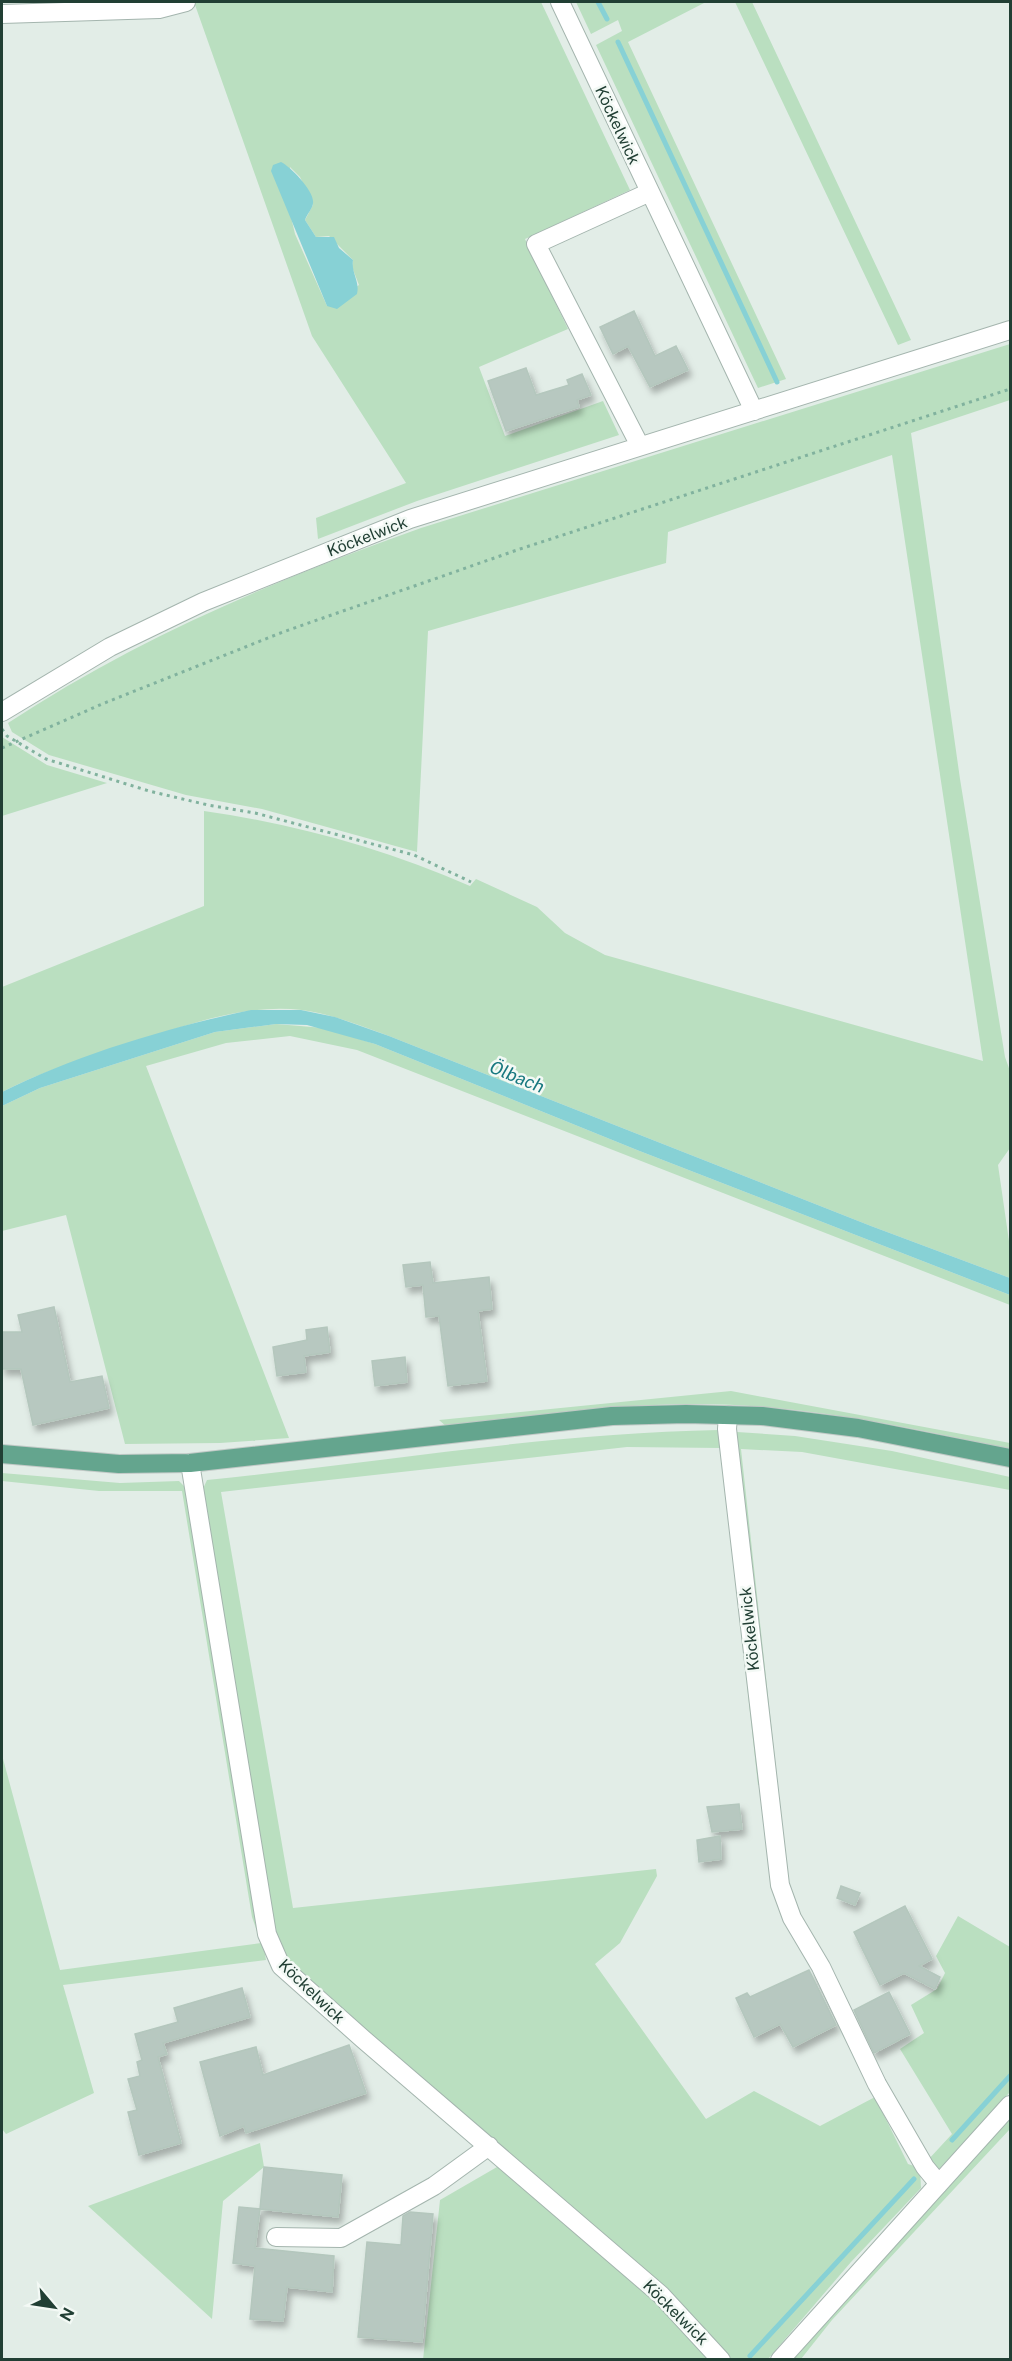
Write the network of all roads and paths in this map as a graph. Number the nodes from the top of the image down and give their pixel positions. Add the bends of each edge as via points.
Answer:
1 (186, 2) edge
2 (560, 2) edge
3 (2, 15) edge
4 (650, 192) junction
5 (1011, 330) edge
6 (1011, 389) edge
7 (754, 411) junction
8 (640, 446) junction
9 (2, 712) edge
10 (2, 729) edge
11 (17, 742) junction
12 (2, 748) edge
13 (471, 882) dead end
14 (728, 1415) junction
15 (2, 1454) edge
16 (1011, 1458) edge
17 (190, 1463) junction
18 (1011, 2105) edge
19 (489, 2146) junction
20 (939, 2184) junction
21 (276, 2237) dead end
22 (721, 2360) edge
23 (780, 2360) edge

1 - 3 street via 159,9
2 - 4 street, Köckelwick
4 - 7 street, Köckelwick
4 - 8 street via 536,244
5 - 7 street, Köckelwick
6 - 11 path via 520,549 295,628
7 - 8 street, Köckelwick
8 - 9 street, Köckelwick via 410,519 288,566 110,647
10 - 11 path
11 - 12 path
11 - 13 path via 46,759 149,791 255,813 414,855
14 - 16 main road via 858,1428
14 - 17 main road via 612,1416
14 - 20 street, Köckelwick via 780,1885 792,1918 821,1967 877,2084
15 - 17 main road via 119,1464
17 - 19 street, Köckelwick via 272,1950 281,1966
18 - 20 street
19 - 21 street via 434,2186 340,2238
19 - 22 street, Köckelwick via 661,2295
20 - 23 street

